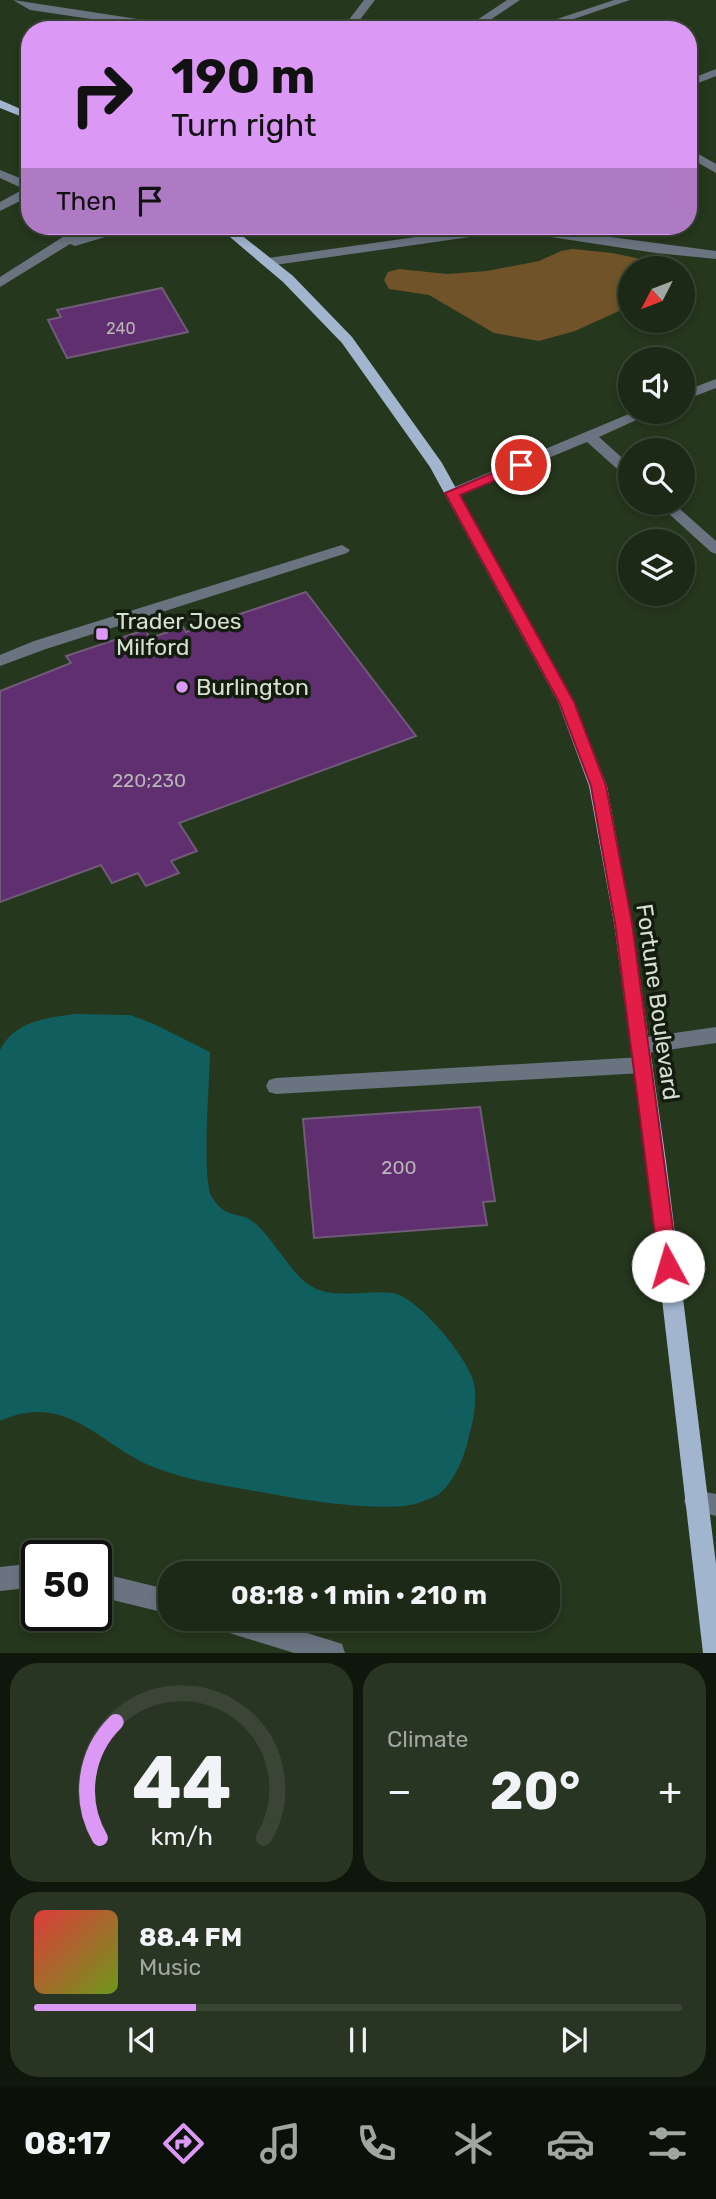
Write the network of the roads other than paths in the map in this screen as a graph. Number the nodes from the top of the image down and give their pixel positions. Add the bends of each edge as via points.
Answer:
1 (18, 0) edge
2 (370, 0) edge
3 (514, 0) edge
4 (625, 0) edge
5 (127, 21) edge
6 (353, 21) edge
7 (481, 21) edge
8 (558, 21) edge
9 (716, 72) edge
10 (697, 80) edge
11 (0, 104) edge
12 (21, 113) edge
13 (697, 160) edge
14 (716, 169) edge
15 (0, 174) edge
16 (21, 184) edge
17 (21, 194) edge
18 (0, 207) edge
19 (74, 235) edge
20 (98, 235) edge
21 (235, 235) edge
22 (451, 235) edge
23 (568, 235) edge
24 (55, 248) junction
25 (716, 255) edge
26 (268, 262) junction
27 (0, 283) edge
28 (716, 383) edge
29 (695, 392) edge
30 (618, 424) edge
31 (590, 436) junction
32 (618, 461) edge
33 (452, 493) junction
34 (678, 515) edge
35 (716, 549) edge
36 (342, 550) dead end
37 (0, 661) edge
38 (716, 1035) edge
39 (641, 1056) junction
40 (276, 1086) dead end
41 (706, 1503) edge
42 (21, 1577) edge
43 (0, 1579) edge
44 (112, 1588) edge
45 (158, 1599) edge
46 (262, 1631) edge
47 (333, 1653) edge
48 (715, 1653) edge

1 - 5 street via 30,7
2 - 6 street
3 - 7 street
4 - 8 street
9 - 10 street
11 - 12 main road
13 - 14 street
15 - 16 street
17 - 18 street
19 - 24 street
20 - 24 street
21 - 26 main road, Fortune Boulevard
22 - 26 street
23 - 25 street
24 - 27 street
26 - 33 main road, Fortune Boulevard via 347,341
28 - 29 street
30 - 31 street
31 - 32 street
31 - 33 street
33 - 39 main road, Fortune Boulevard via 566,702 598,786
34 - 35 street
36 - 37 street
38 - 39 street
39 - 40 street
39 - 41 main road, Fortune Boulevard
41 - 48 main road, Fortune Boulevard
42 - 43 street
44 - 45 street
46 - 47 street

